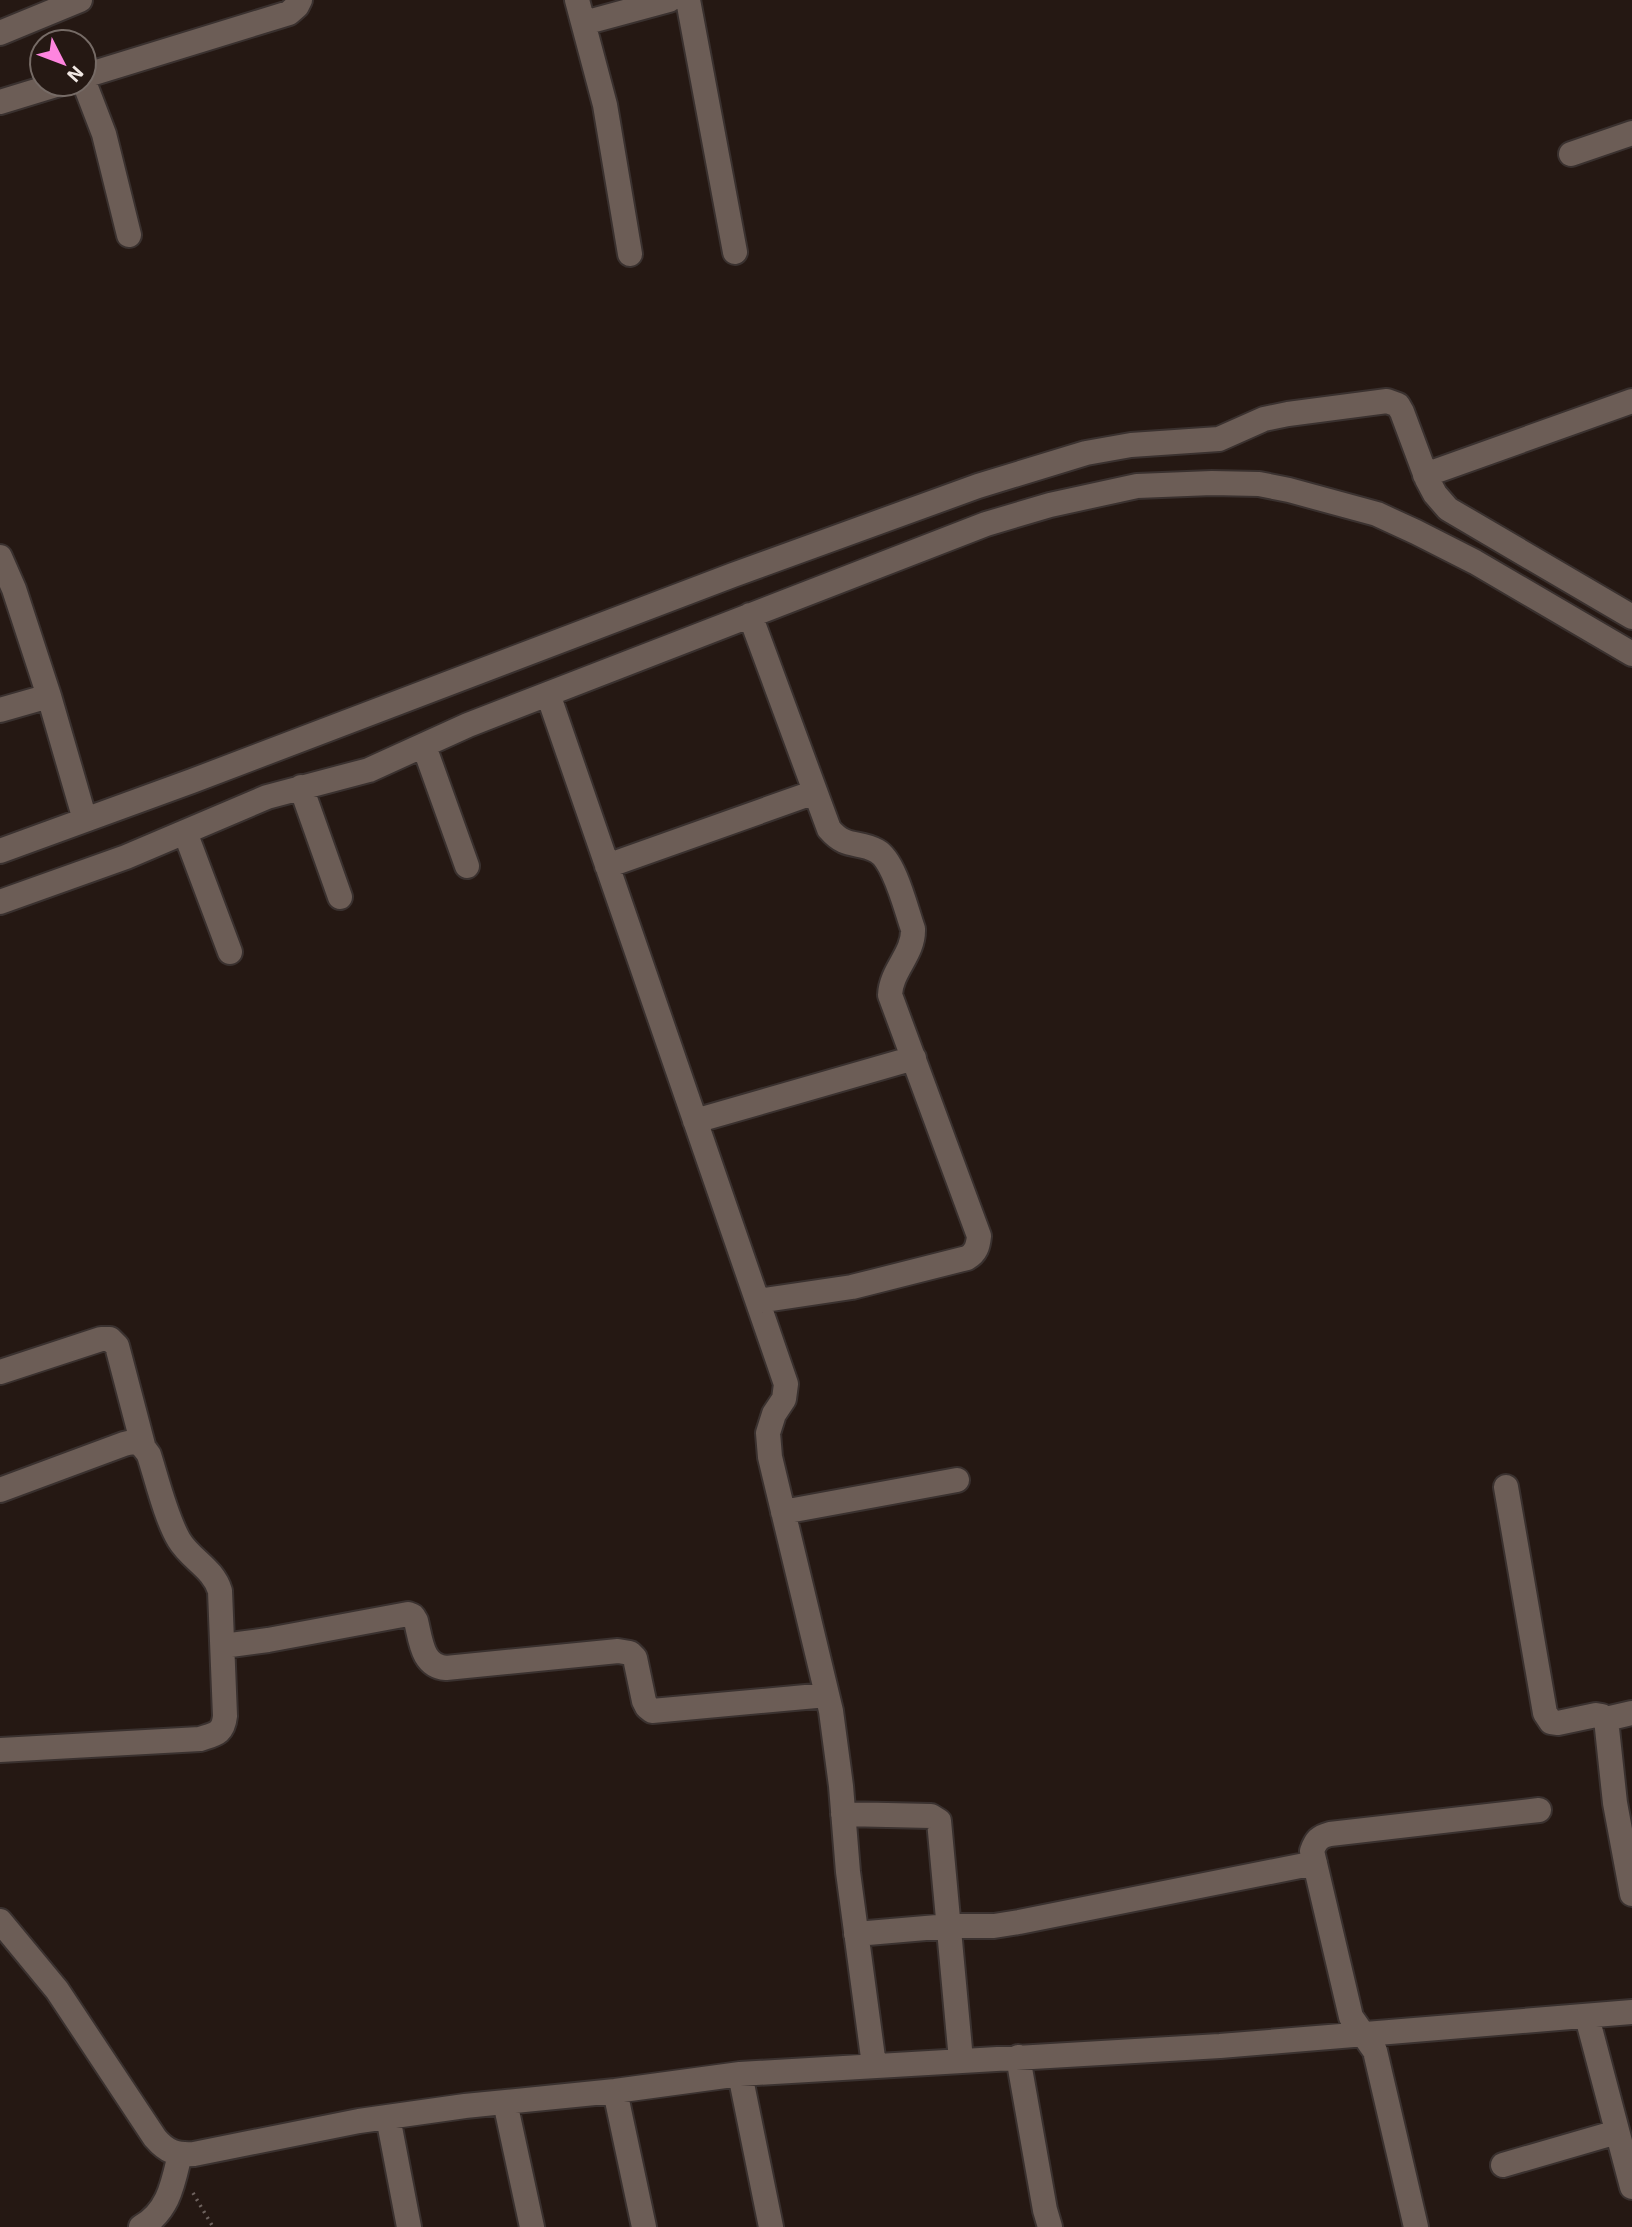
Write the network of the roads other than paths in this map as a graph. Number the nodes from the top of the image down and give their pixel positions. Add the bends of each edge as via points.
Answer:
1 (80, 0) edge
2 (300, 0) edge
3 (669, 0) edge
4 (688, 0) edge
5 (581, 12) edge
6 (0, 33) edge
7 (98, 74) edge
8 (28, 93) edge
9 (91, 98) edge
10 (0, 102) edge
11 (1632, 133) edge
12 (1571, 154) dead end
13 (129, 235) dead end
14 (735, 252) dead end
15 (630, 254) dead end
16 (1632, 401) edge
17 (1425, 475) junction
18 (0, 558) edge
19 (750, 615) junction
20 (1632, 617) edge
21 (1632, 654) edge
22 (548, 694) junction
23 (49, 696) junction
24 (0, 710) edge
25 (424, 746) junction
26 (300, 787) junction
27 (815, 792) junction
28 (85, 820) junction
29 (185, 832) junction
30 (0, 851) edge
31 (467, 866) dead end
32 (607, 866) junction
33 (340, 897) dead end
34 (0, 902) edge
35 (230, 952) dead end
36 (914, 1058) junction
37 (695, 1121) junction
38 (758, 1301) junction
39 (0, 1372) edge
40 (143, 1445) junction
41 (957, 1480) dead end
42 (1506, 1488) dead end
43 (0, 1490) edge
44 (783, 1512) junction
45 (223, 1646) junction
46 (827, 1695) junction
47 (1632, 1713) edge
48 (1606, 1719) junction
49 (0, 1750) edge
50 (1539, 1810) dead end
51 (843, 1814) junction
52 (1315, 1863) junction
53 (1632, 1894) edge
54 (0, 1921) edge
55 (949, 1926) junction
56 (856, 1934) junction
57 (1632, 2012) edge
58 (1587, 2017) junction
59 (1363, 2034) junction
60 (1018, 2057) junction
61 (961, 2060) junction
62 (874, 2065) junction
63 (740, 2074) junction
64 (615, 2091) junction
65 (505, 2102) junction
66 (388, 2117) junction
67 (1617, 2132) junction
68 (178, 2161) junction
69 (1503, 2165) dead end
70 (1632, 2187) edge
71 (141, 2227) edge
72 (409, 2227) edge
73 (532, 2227) edge
74 (644, 2227) edge
75 (771, 2227) edge
76 (1050, 2227) edge
77 (1416, 2227) edge

1 - 6 street
2 - 7 street via 289,13
3 - 5 street
4 - 14 street
5 - 15 street via 605,105
8 - 10 street
9 - 13 street
11 - 12 street
16 - 17 street
17 - 20 street via 1435,494 1457,515
17 - 28 street via 1402,412 1387,401 1264,419 1219,439 1086,453 978,486 733,575
18 - 23 street
19 - 21 street via 986,524 1050,505 1137,486 1259,484 1377,514 1416,531
19 - 22 street
19 - 27 street
22 - 25 street
22 - 32 street
23 - 24 street
23 - 28 street
25 - 26 street via 369,770
25 - 31 street
26 - 29 street
26 - 33 street
27 - 32 street
27 - 36 street via 836,837 877,850 892,870 914,939 894,976 890,995
28 - 30 street
29 - 34 street
29 - 35 street
32 - 37 street
36 - 37 street
36 - 38 street via 979,1236 974,1254 879,1281
37 - 38 street
38 - 44 street via 786,1384 768,1433
39 - 40 street via 110,1339 117,1346
40 - 43 street via 134,1441 124,1444
40 - 45 street via 180,1541 217,1581
41 - 44 street
42 - 48 street via 1546,1718 1558,1723 1596,1715
44 - 46 street
45 - 46 street via 408,1614 416,1621 426,1659 436,1668 630,1653 652,1711
45 - 49 street via 225,1716 224,1726 215,1734 200,1739
46 - 51 street
47 - 48 street
48 - 53 street
50 - 52 street via 1330,1834 1315,1841
51 - 55 street via 931,1816 939,1821
51 - 56 street
52 - 55 street via 1019,1922
52 - 59 street via 1348,2010
54 - 68 street via 57,1990 155,2138
55 - 56 street
55 - 61 street
56 - 62 street
57 - 58 street
58 - 59 street
58 - 67 street
59 - 60 street
59 - 77 street via 1375,2051
60 - 61 street
60 - 76 street
61 - 62 street
62 - 63 street
63 - 64 street
63 - 75 street
64 - 65 street
64 - 74 street
65 - 66 street
65 - 73 street
66 - 68 street via 194,2154
66 - 72 street
67 - 69 street
67 - 70 street
68 - 71 street via 168,2199

